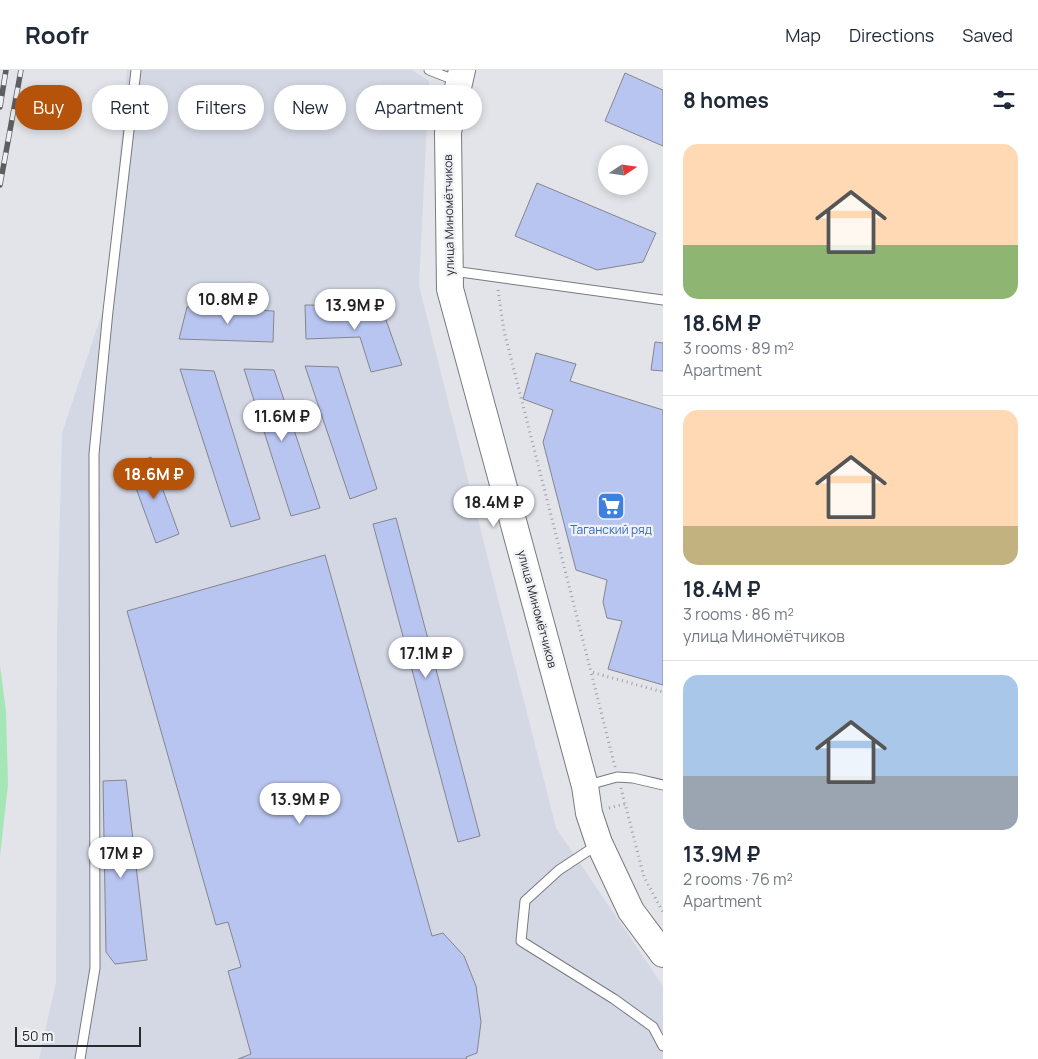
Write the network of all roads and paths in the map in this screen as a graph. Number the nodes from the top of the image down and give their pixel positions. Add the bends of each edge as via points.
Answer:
1 (136, 70) edge
2 (429, 70) edge
3 (461, 76) edge
4 (450, 271) junction
5 (496, 278) junction
6 (663, 300) edge
7 (591, 672) dead end
8 (663, 785) edge
9 (585, 786) junction
10 (599, 843) junction
11 (663, 954) edge
12 (663, 1046) edge
13 (80, 1059) edge

1 - 13 lane via 94,454 94,968
2 - 3 lane
3 - 4 street, улица Миномётчиков via 448,132
4 - 5 lane
4 - 9 street, улица Миномётчиков via 450,289
5 - 6 lane
5 - 7 path via 504,331
8 - 9 lane via 618,776
9 - 10 street, улица Миномётчиков via 589,813
10 - 11 street, улица Миномётчиков via 631,911
10 - 12 lane via 559,870 525,901 521,941 653,1027

